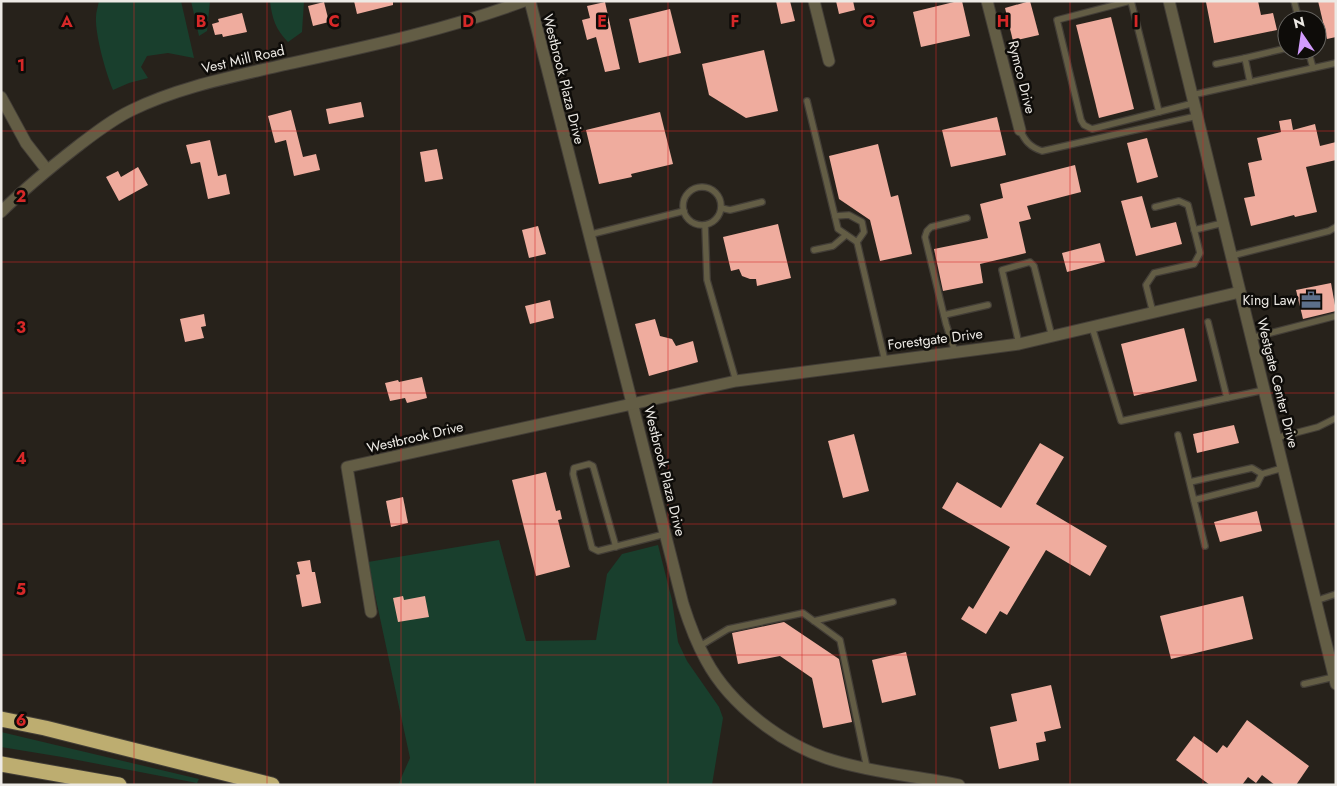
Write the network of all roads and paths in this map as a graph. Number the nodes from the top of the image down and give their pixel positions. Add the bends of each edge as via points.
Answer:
1 (524, 1) edge
2 (530, 1) edge
3 (814, 1) edge
4 (988, 1) edge
5 (1131, 1) edge
6 (1169, 1) edge
7 (1277, 50) edge
8 (1245, 58) junction
9 (1311, 60) edge
10 (829, 61) dead end
11 (1336, 63) edge
12 (1216, 64) dead end
13 (1313, 68) junction
14 (1250, 82) junction
15 (1, 97) edge
16 (1193, 99) junction
17 (807, 101) dead end
18 (1159, 112) junction
19 (1197, 116) junction
20 (1020, 130) joint
21 (47, 170) junction
22 (762, 202) dead end
23 (1155, 207) dead end
24 (721, 208) junction
25 (684, 210) junction
26 (1, 212) edge
27 (835, 216) junction
28 (967, 218) dead end
29 (1223, 223) junction
30 (705, 224) junction
31 (1336, 227) edge
32 (1194, 230) junction
33 (588, 235) junction
34 (846, 235) junction
35 (857, 242) junction
36 (814, 250) dead end
37 (1231, 256) junction
38 (1240, 292) junction
39 (988, 305) dead end
40 (1154, 312) junction
41 (944, 315) junction
42 (1336, 316) edge
43 (1208, 322) dead end
44 (1092, 327) junction
45 (1052, 336) junction
46 (1251, 338) junction
47 (1019, 344) junction
48 (955, 352) junction
49 (885, 361) junction
50 (736, 381) junction
51 (1264, 390) junction
52 (1227, 398) junction
53 (632, 403) junction
54 (1336, 418) edge
55 (1178, 435) dead end
56 (1276, 438) junction
57 (1283, 468) junction
58 (1262, 474) junction
59 (1190, 482) junction
60 (1194, 500) junction
61 (665, 534) junction
62 (1206, 546) dead end
63 (616, 547) junction
64 (1336, 594) edge
65 (1315, 601) junction
66 (894, 602) dead end
67 (371, 612) dead end
68 (814, 621) junction
69 (700, 646) junction
70 (1335, 680) edge
71 (1304, 684) dead end
72 (1, 713) edge
73 (1, 719) edge
74 (45, 728) junction
75 (1, 764) edge
76 (867, 768) junction
77 (119, 785) edge
78 (272, 785) edge
79 (960, 785) edge

1 - 21 street, Vest Mill Road via 433,31 205,83 162,96 130,111
2 - 33 street, Westbrook Plaza Drive
3 - 10 street
4 - 20 street, Rymco Drive
5 - 18 lane
5 - 18 lane via 1057,20 1081,120 1092,128
6 - 16 street, Westgate Center Drive
7 - 8 lane
8 - 12 lane
8 - 14 lane
9 - 13 lane
11 - 13 lane
13 - 14 lane
14 - 16 lane
15 - 21 street via 26,143
16 - 18 lane
16 - 19 street, Westgate Center Drive
17 - 27 lane
19 - 20 lane via 1042,151 1029,144
19 - 29 street, Westgate Center Drive
21 - 26 street, Vest Mill Road
22 - 24 lane via 730,210
23 - 32 lane via 1179,201 1188,205
24 - 25 lane via 716,193 699,188 685,198
24 - 30 lane via 714,221
25 - 30 lane via 691,221
25 - 33 lane
27 - 34 lane via 838,229
27 - 35 lane via 850,215 862,222 864,232
28 - 41 lane via 931,227 925,237
29 - 32 lane
29 - 37 street, Westgate Center Drive
30 - 50 lane via 707,280
31 - 37 lane
32 - 40 lane via 1200,253 1194,264 1154,273 1146,285
33 - 53 street, Westbrook Plaza Drive
34 - 35 lane
34 - 36 lane via 833,246
35 - 49 lane
37 - 38 street, Westgate Center Drive
38 - 40 street, Forestgate Drive
38 - 46 street, Westgate Center Drive
39 - 41 lane
40 - 44 street, Forestgate Drive
41 - 48 lane
42 - 46 lane
43 - 52 lane
44 - 45 street, Forestgate Drive
44 - 52 lane via 1122,421
45 - 47 street, Forestgate Drive
45 - 47 lane via 1034,266 1030,262 1002,270
46 - 51 street, Westgate Center Drive
47 - 48 street, Forestgate Drive
48 - 49 street, Forestgate Drive
49 - 50 street, Forestgate Drive
50 - 53 street, Forestgate Drive
51 - 52 lane
51 - 56 street, Westgate Center Drive
53 - 61 street, Westbrook Plaza Drive
53 - 67 street, Westbrook Drive via 347,467
54 - 56 lane via 1318,427
55 - 59 lane
56 - 57 street, Westgate Center Drive
57 - 58 lane
57 - 65 street, Westgate Center Drive
58 - 59 lane via 1252,468
58 - 60 lane via 1257,484
59 - 60 lane
60 - 62 lane
61 - 63 lane
61 - 69 street, Westbrook Plaza Drive via 685,612
63 - 63 lane via 598,552 592,548 574,468 593,466
64 - 65 lane
65 - 70 street, Westgate Center Drive
66 - 68 lane
68 - 69 lane via 803,613 728,629
68 - 76 lane via 840,640
69 - 76 street, Westbrook Plaza Drive via 706,661 729,692 753,716 779,735 832,760
70 - 71 lane
72 - 74 highway
73 - 74 highway
74 - 78 highway
75 - 77 highway
76 - 79 street, Westbrook Plaza Drive

